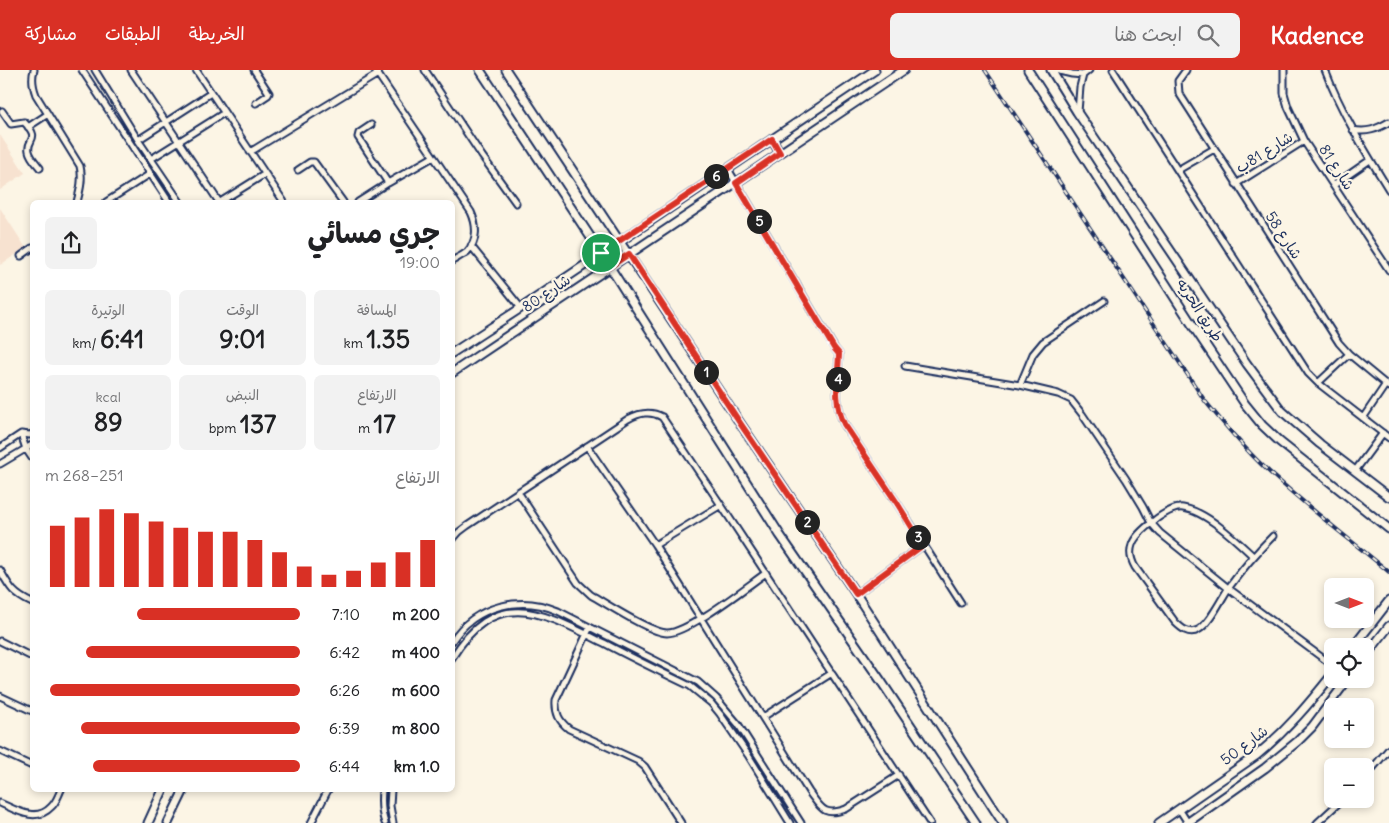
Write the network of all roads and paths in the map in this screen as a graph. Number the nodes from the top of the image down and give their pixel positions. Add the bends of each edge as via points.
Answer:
1 (34, 70) edge
2 (82, 70) edge
3 (95, 70) edge
4 (131, 70) edge
5 (197, 70) edge
6 (254, 70) edge
7 (425, 70) edge
8 (480, 70) edge
9 (506, 70) edge
10 (875, 70) edge
11 (904, 70) edge
12 (1028, 70) edge
13 (1053, 70) edge
14 (1090, 70) edge
15 (1113, 70) edge
16 (1186, 70) edge
17 (1284, 70) edge
18 (1325, 70) edge
19 (377, 72) edge
20 (1083, 76) junction
21 (211, 93) junction
22 (256, 103) dead end
23 (2, 111) dead end
24 (1078, 112) junction
25 (224, 113) junction
26 (48, 114) junction
27 (166, 122) junction
28 (1389, 122) edge
29 (371, 125) dead end
30 (28, 127) junction
31 (1354, 130) junction
32 (772, 139) junction
33 (138, 140) junction
34 (1304, 140) junction
35 (179, 142) junction
36 (1214, 148) junction
37 (250, 152) junction
38 (780, 153) junction
39 (433, 157) junction
40 (151, 160) junction
41 (1370, 160) junction
42 (40, 168) dead end
43 (728, 169) junction
44 (298, 170) dead end
45 (1178, 170) junction
46 (150, 174) junction
47 (265, 174) junction
48 (388, 183) junction
49 (736, 183) junction
50 (1236, 184) junction
51 (1334, 184) junction
52 (1389, 190) edge
53 (78, 200) edge
54 (109, 200) edge
55 (168, 200) edge
56 (179, 200) edge
57 (219, 200) edge
58 (223, 200) edge
59 (283, 200) edge
60 (342, 200) edge
61 (361, 200) edge
62 (516, 203) dead end
63 (620, 241) junction
64 (472, 246) junction
65 (30, 249) edge
66 (601, 253) junction
67 (629, 254) junction
68 (20, 256) dead end
69 (455, 259) edge
70 (1387, 261) edge
71 (609, 267) junction
72 (1389, 270) edge
73 (1104, 301) dead end
74 (521, 308) junction
75 (455, 351) edge
76 (1348, 354) junction
77 (905, 366) dead end
78 (455, 370) edge
79 (1318, 383) junction
80 (1020, 385) junction
81 (1387, 386) edge
82 (1363, 418) junction
83 (1383, 433) junction
84 (21, 434) junction
85 (30, 436) edge
86 (1389, 438) edge
87 (587, 446) junction
88 (30, 447) edge
89 (0, 448) edge
90 (26, 450) junction
91 (30, 455) edge
92 (0, 464) edge
93 (1355, 471) junction
94 (518, 492) junction
95 (1389, 497) edge
96 (721, 504) junction
97 (1151, 523) junction
98 (1389, 529) edge
99 (1273, 536) dead end
100 (455, 537) edge
101 (656, 545) junction
102 (923, 545) junction
103 (1253, 556) junction
104 (0, 570) edge
105 (766, 573) junction
106 (1228, 588) junction
107 (856, 594) junction
108 (1389, 601) edge
109 (30, 603) edge
110 (961, 603) dead end
111 (701, 619) junction
112 (1389, 626) edge
113 (590, 627) junction
114 (587, 635) junction
115 (455, 638) edge
116 (1360, 638) edge
117 (0, 641) edge
118 (1374, 645) edge
119 (455, 654) edge
120 (30, 656) edge
121 (1324, 659) edge
122 (832, 673) junction
123 (1324, 685) edge
124 (1341, 688) edge
125 (0, 696) edge
126 (30, 710) edge
127 (763, 717) junction
128 (1389, 749) edge
129 (0, 751) edge
130 (30, 765) edge
131 (1374, 766) edge
132 (899, 775) junction
133 (60, 792) edge
134 (162, 792) edge
135 (183, 792) edge
136 (327, 792) edge
137 (382, 792) edge
138 (391, 792) edge
139 (0, 803) edge
140 (1334, 808) edge
141 (1179, 809) junction
142 (148, 823) edge
143 (168, 823) edge
144 (312, 823) edge
145 (384, 823) edge
146 (393, 823) edge
147 (681, 823) edge
148 (790, 823) edge
149 (801, 823) edge
150 (930, 823) edge
151 (976, 823) edge
152 (1003, 823) edge
153 (1159, 823) edge
154 (1188, 823) edge
155 (1318, 823) edge

1 - 26 street via 33,88
2 - 46 street
3 - 33 street
4 - 27 street
5 - 21 street
6 - 22 street via 269,93
7 - 62 street
8 - 66 street
9 - 63 street
10 - 32 street, شارع 80
11 - 38 street, شارع 80
12 - 98 street, طريق الحريه via 1245,404 1280,442
13 - 20 street
13 - 24 street, طريق الحريه
14 - 20 street
15 - 45 street
16 - 36 street, شارع 58 via 1178,82 1179,93
17 - 34 street, شارع 81 via 1284,93
18 - 31 street
19 - 37 street
19 - 39 street
20 - 24 street
21 - 25 street
21 - 27 street
23 - 30 street via 11,124 24,122
24 - 93 street, طريق الحريه via 1282,411
25 - 35 street
25 - 37 street
26 - 30 street
26 - 53 street via 80,166 82,182
27 - 33 street
27 - 35 street
28 - 31 street via 1368,131
29 - 48 street via 358,133 358,137
30 - 42 street via 34,136 29,152
31 - 41 street
32 - 38 street
32 - 43 street, شارع 80
33 - 40 street
34 - 50 street, شارع 81ب
34 - 51 street, شارع 81
35 - 40 street
35 - 57 street
36 - 45 street
36 - 50 street, شارع 58
37 - 47 street
38 - 49 street, شارع 80
39 - 48 street
39 - 64 street via 475,220
40 - 56 street
41 - 51 street
41 - 52 street
43 - 49 street
43 - 63 street, شارع 80
44 - 60 street via 314,162
45 - 79 street
46 - 54 street
46 - 55 street
47 - 58 street
47 - 59 street
48 - 61 street
49 - 67 street, شارع 80
49 - 102 street via 839,354 837,398 844,424
50 - 76 street, شارع 58
51 - 70 street, شارع 81
63 - 66 street, شارع 80
63 - 67 street
64 - 69 street
64 - 74 street
65 - 68 street
66 - 71 street
66 - 74 street, شارع 80
67 - 71 street, شارع 80
67 - 107 street
70 - 72 street, شارع 81
71 - 78 street, شارع 80
71 - 151 street via 780,535
73 - 80 street via 1042,342 1033,354
74 - 75 street, شارع 80
76 - 79 street
76 - 81 street, شارع 58
77 - 80 street
79 - 82 street
80 - 97 street via 1071,400 1126,479
81 - 82 street
82 - 83 street
83 - 86 street
83 - 93 street
84 - 85 street
84 - 89 street
84 - 90 street
87 - 94 street
87 - 96 street via 638,413 657,414
87 - 101 street
88 - 90 street
90 - 91 street
90 - 92 street
93 - 95 street, طريق الحريه
94 - 100 street
94 - 111 street via 578,583 591,595 642,624 666,633
96 - 101 street
96 - 105 street
97 - 103 street via 1176,508 1189,510 1226,531
97 - 106 street
97 - 106 street via 1132,543 1130,558 1181,628 1194,632 1200,629
99 - 103 street
101 - 111 street
102 - 107 street
102 - 110 street
103 - 106 street
104 - 109 street via 10,589
105 - 111 street
105 - 122 street
106 - 121 street
107 - 152 street
108 - 116 street
111 - 127 street
112 - 118 street
113 - 114 street
113 - 115 street via 550,608 529,603 514,604 489,610 470,620
113 - 149 street via 698,682 712,694 738,724
114 - 119 street via 542,615 508,613 479,625
114 - 147 street via 556,700 558,716 569,729 645,767
114 - 148 street via 690,686 711,703
117 - 120 street
122 - 127 street
122 - 132 street
123 - 141 street, شارع 50 via 1300,716 1272,742
124 - 154 street, شارع 50 via 1298,741 1266,768
125 - 126 street
127 - 132 street via 809,792 828,812 846,809
128 - 131 street
129 - 130 street
132 - 150 street
133 - 139 street via 53,806 35,815
134 - 142 street
135 - 143 street
136 - 144 street
137 - 145 street
138 - 146 street
140 - 155 street
141 - 153 street, شارع 50
141 - 154 street

